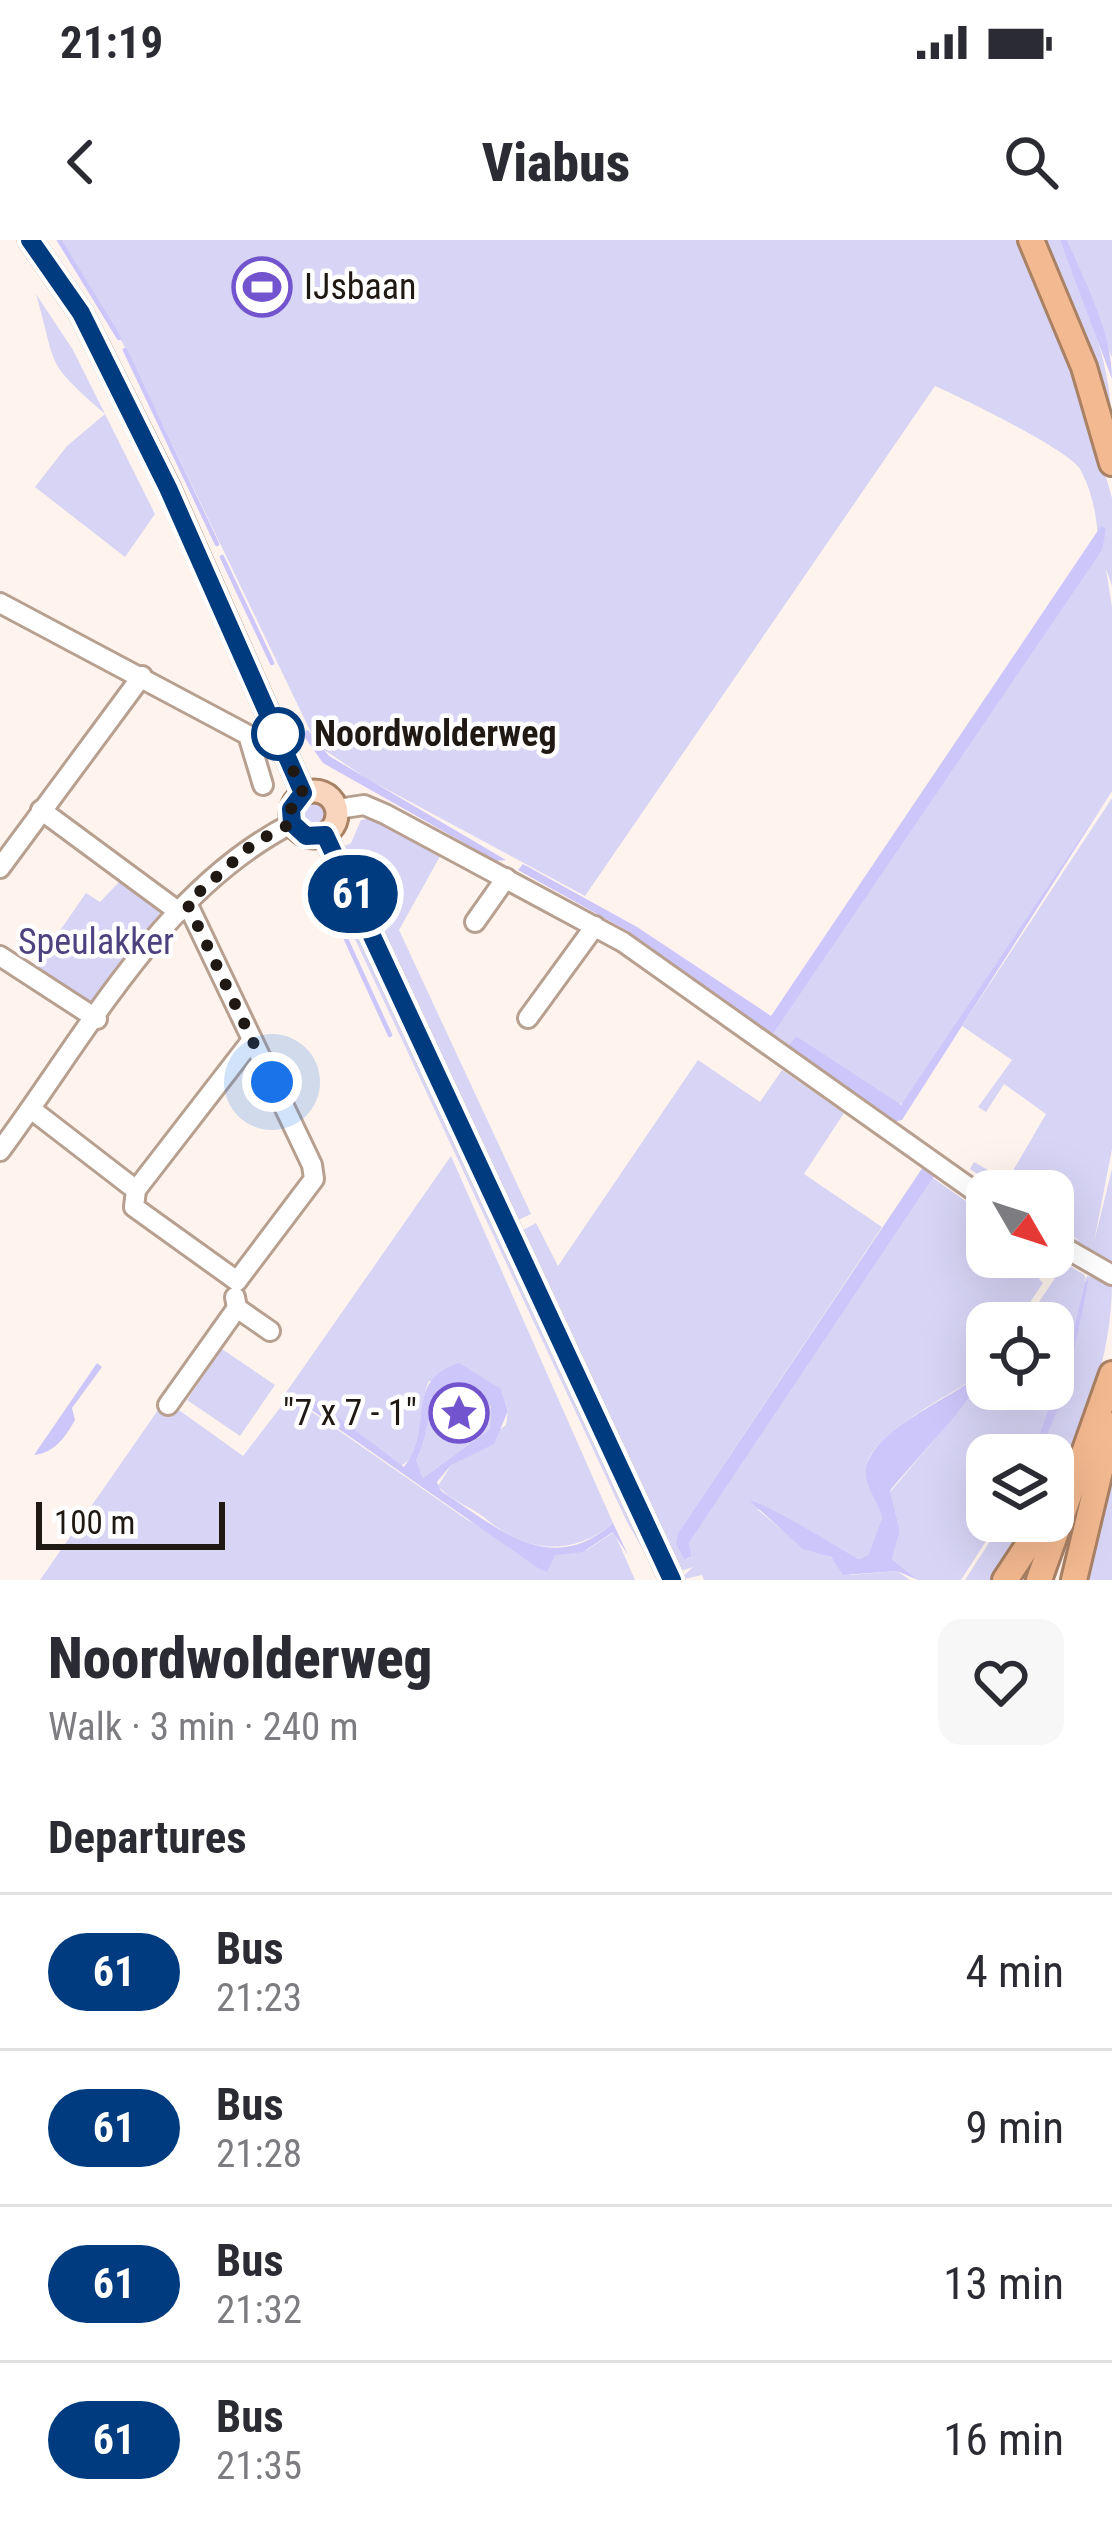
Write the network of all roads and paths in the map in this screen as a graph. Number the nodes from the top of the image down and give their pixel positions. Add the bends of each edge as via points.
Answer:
1 (30, 240) edge
2 (1031, 240) edge
3 (1112, 463) edge
4 (0, 603) edge
5 (142, 676) junction
6 (263, 785) dead end
7 (303, 793) junction
8 (338, 808) junction
9 (41, 810) junction
10 (292, 823) junction
11 (325, 835) junction
12 (6, 845) edge
13 (0, 868) edge
14 (506, 878) junction
15 (183, 908) junction
16 (475, 922) dead end
17 (595, 926) junction
18 (0, 956) edge
19 (528, 1018) dead end
20 (97, 1019) junction
21 (252, 1040) junction
22 (31, 1109) junction
23 (0, 1151) edge
24 (966, 1185) edge
25 (136, 1190) junction
26 (1074, 1252) edge
27 (1112, 1275) edge
28 (237, 1281) junction
29 (237, 1308) junction
30 (270, 1331) dead end
31 (1112, 1374) edge
32 (168, 1405) dead end
33 (1104, 1425) edge
34 (1074, 1471) edge
35 (1030, 1542) edge
36 (672, 1580) edge
37 (1006, 1580) edge
38 (1040, 1580) edge
39 (1074, 1580) edge

1 - 7 main road via 81,313 168,488
2 - 3 highway via 1084,367
4 - 5 street
5 - 6 street via 248,735
5 - 9 street
7 - 8 main road via 320,791
7 - 10 main road
8 - 11 main road
8 - 14 street via 364,805
9 - 12 street
9 - 15 street
10 - 11 main road via 306,836
10 - 15 street via 254,843
11 - 36 main road
12 - 13 street
14 - 16 street
14 - 17 street
15 - 20 street
15 - 21 street
17 - 19 street
17 - 24 street
18 - 20 street
20 - 22 street
21 - 25 street
21 - 28 street via 314,1179
22 - 23 street
22 - 25 street
25 - 28 street via 134,1207
26 - 27 street
28 - 29 street
29 - 30 street
29 - 32 street
31 - 33 highway
33 - 34 highway
33 - 38 highway
33 - 39 highway
35 - 37 highway

